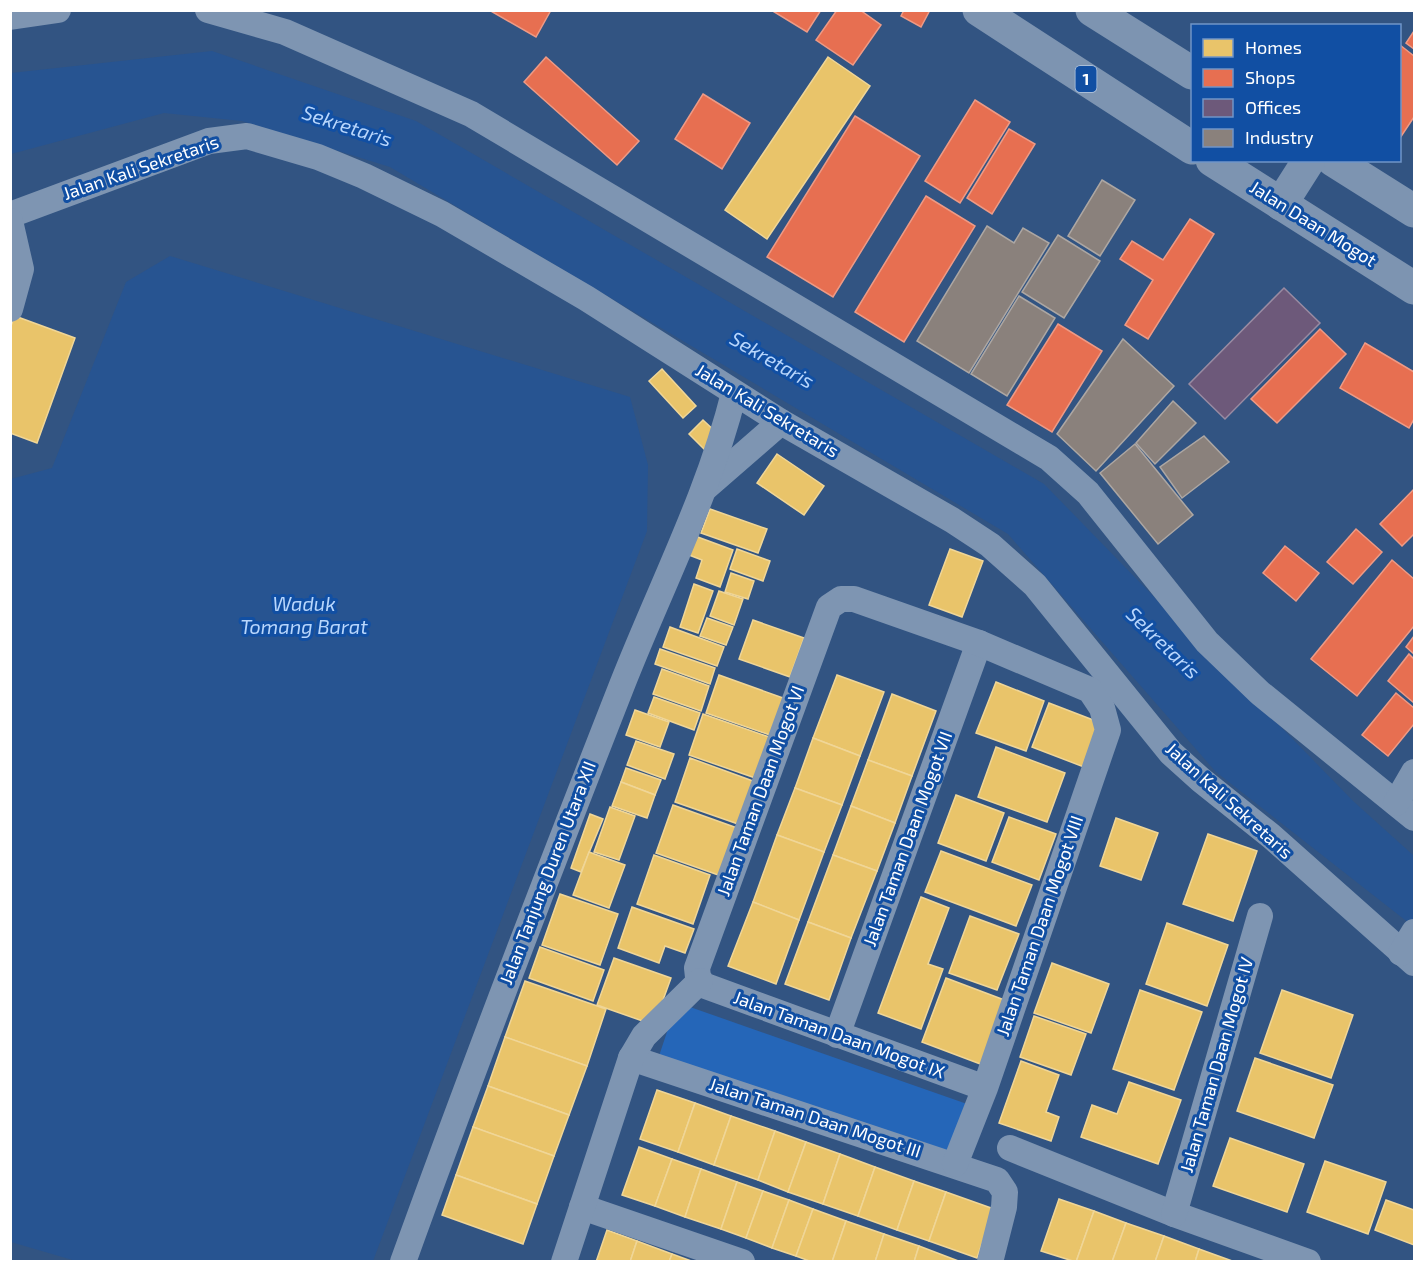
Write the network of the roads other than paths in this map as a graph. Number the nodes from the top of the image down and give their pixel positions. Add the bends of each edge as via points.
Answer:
1 (58, 10) edge
2 (208, 10) edge
3 (979, 10) edge
4 (1092, 10) edge
5 (10, 17) edge
6 (1191, 72) edge
7 (1191, 147) edge
8 (1215, 162) edge
9 (1308, 162) edge
10 (1336, 162) edge
11 (1281, 204) junction
12 (1414, 211) edge
13 (10, 215) edge
14 (10, 221) edge
15 (1414, 288) edge
16 (10, 309) edge
17 (734, 393) junction
18 (782, 422) junction
19 (704, 489) junction
20 (978, 643) junction
21 (1414, 772) edge
22 (1406, 811) edge
23 (1260, 916) dead end
24 (1410, 946) edge
25 (699, 979) junction
26 (837, 1035) junction
27 (631, 1058) junction
28 (985, 1088) junction
29 (1010, 1148) dead end
30 (955, 1164) junction
31 (582, 1208) junction
32 (1174, 1214) junction
33 (403, 1262) edge
34 (564, 1262) edge
35 (742, 1262) edge
36 (990, 1262) edge
37 (1308, 1262) edge

1 - 5 street
2 - 22 street via 285,32 471,114 1049,458 1088,493 1207,642 1260,693
3 - 7 highway, 1
4 - 6 highway
8 - 11 highway, Jalan Daan Mogot
9 - 11 highway
10 - 12 highway
11 - 15 highway, Jalan Daan Mogot
13 - 17 street, Jalan Kali Sekretaris via 209,141 247,136 280,144 364,176 442,214 586,298
14 - 16 street via 21,269
17 - 18 street, Jalan Kali Sekretaris
17 - 19 street, Jalan Tanjung Duren Utara XII
18 - 19 street, Jalan Tanjung Duren Utara XII
18 - 24 street, Jalan Kali Sekretaris via 952,520 1016,566 1171,753
19 - 33 street, Jalan Tanjung Duren Utara XII via 654,602 487,1031
20 - 25 street, Jalan Taman Daan Mogot VI via 854,600 841,599 829,607 697,968
20 - 26 street, Jalan Taman Daan Mogot VII
20 - 28 street, Jalan Taman Daan Mogot VIII via 1090,690 1102,708 1108,730
21 - 22 street
23 - 32 street, Jalan Taman Daan Mogot IV
25 - 26 street, Jalan Taman Daan Mogot IX via 703,985
25 - 27 street via 645,1036
26 - 28 street, Jalan Taman Daan Mogot IX
27 - 30 street, Jalan Taman Daan Mogot III
27 - 31 street
28 - 30 street, Jalan Taman Daan Mogot VIII
29 - 32 street
30 - 36 street, Jalan Taman Daan Mogot III via 997,1180 1005,1192
31 - 34 street
31 - 35 street
32 - 37 street

